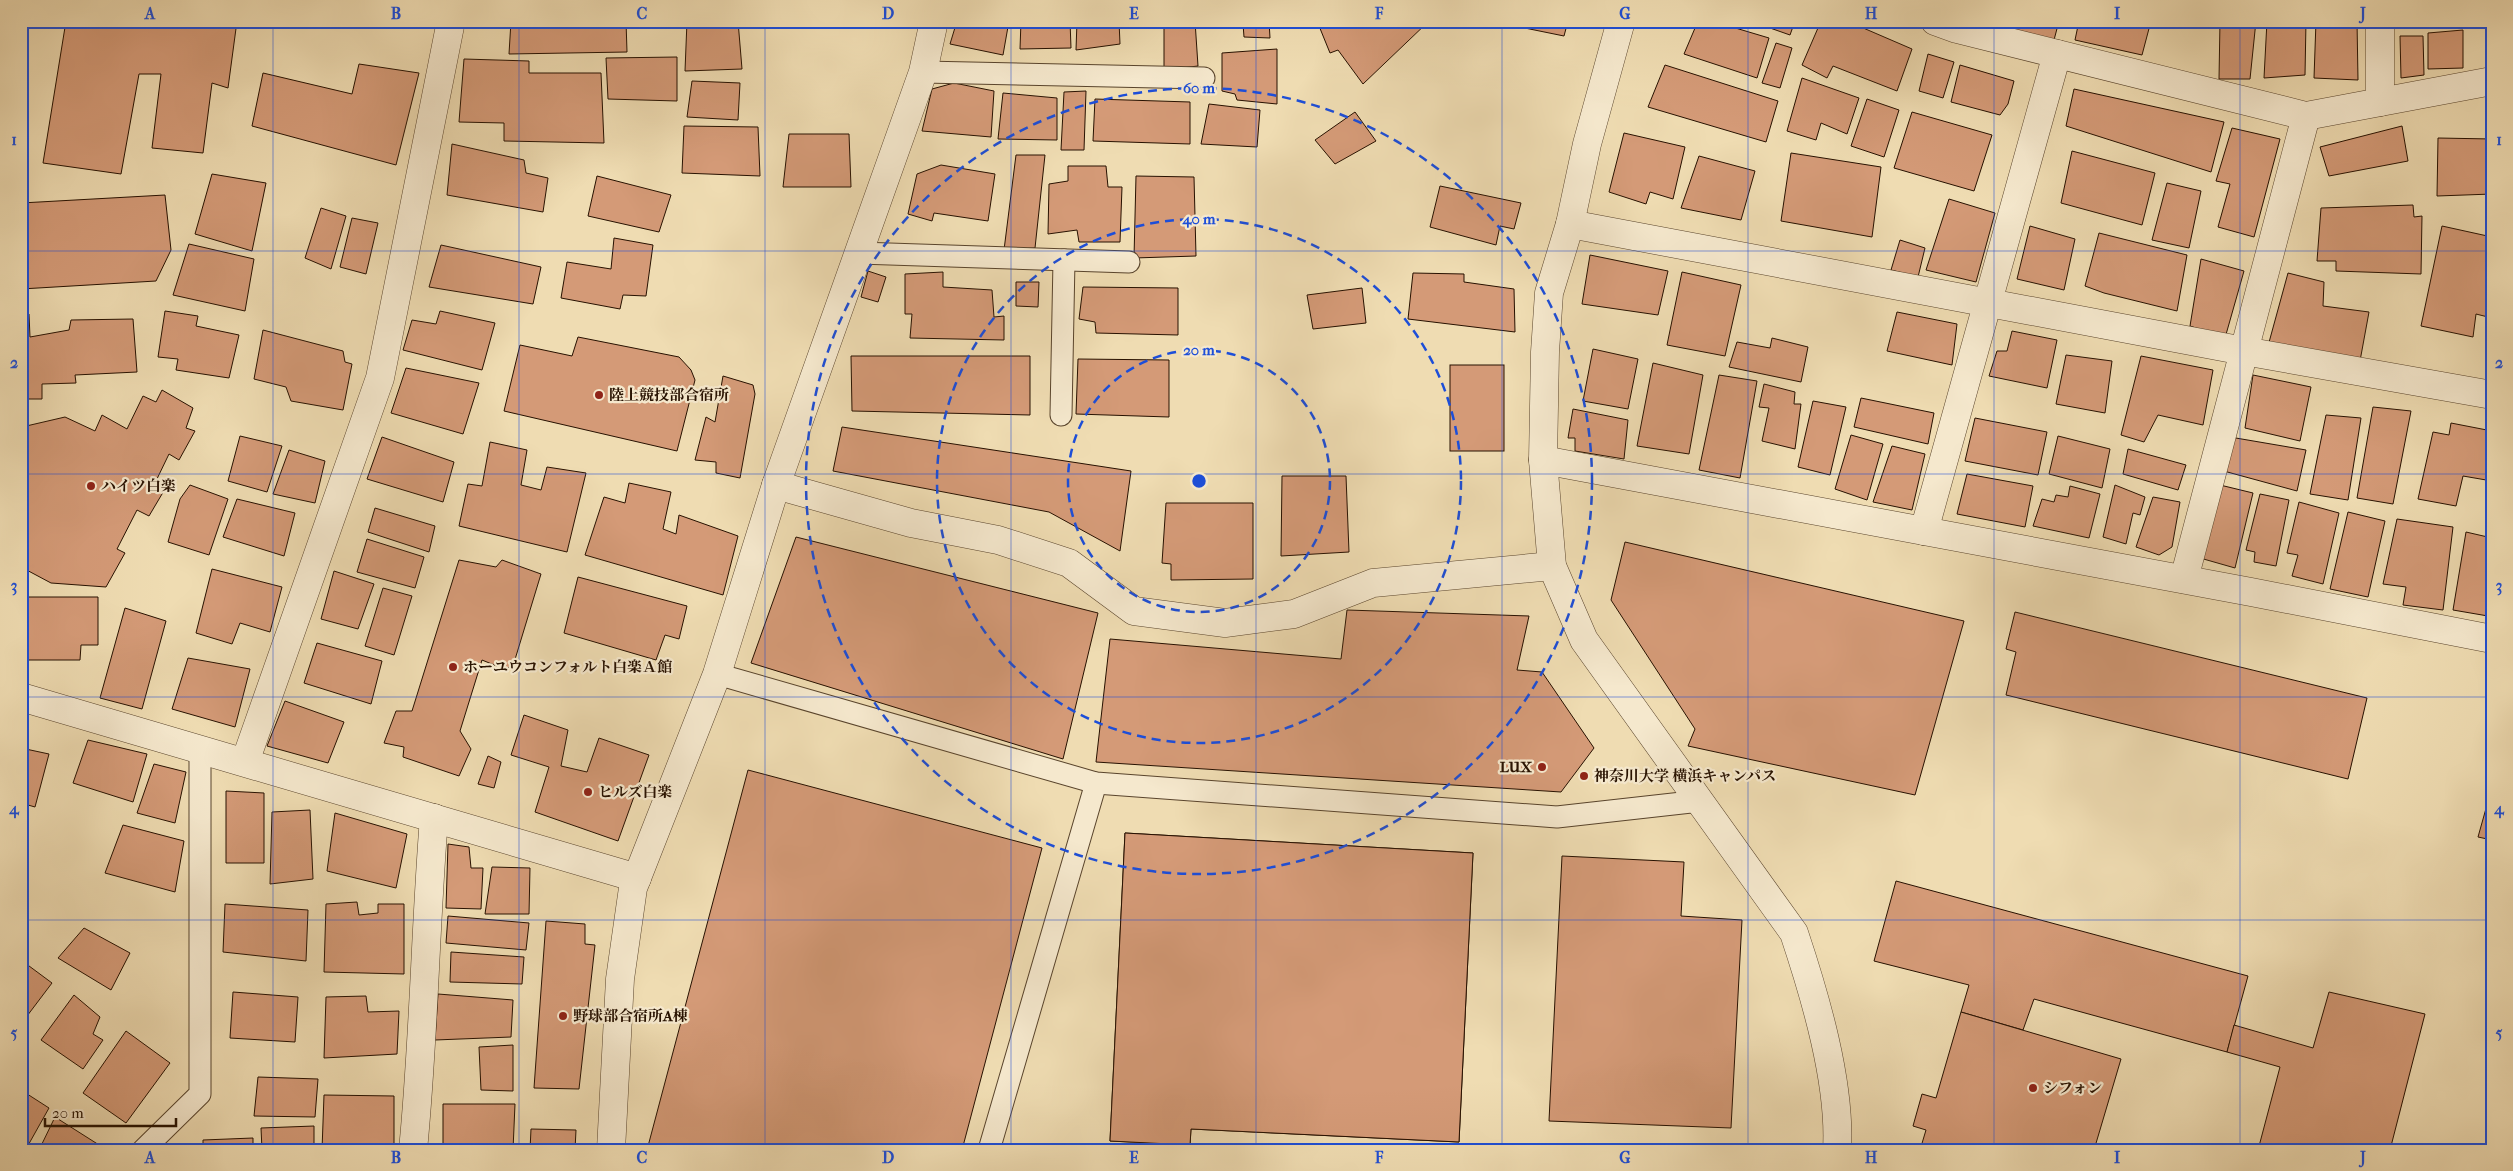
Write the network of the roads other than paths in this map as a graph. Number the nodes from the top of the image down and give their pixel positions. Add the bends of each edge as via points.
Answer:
1 (451, 21) edge
2 (934, 21) edge
3 (1621, 21) edge
4 (2380, 21) edge
5 (1950, 24) edge
6 (2057, 54) junction
7 (923, 72) junction
8 (1204, 78) dead end
9 (2492, 81) edge
10 (2380, 102) junction
11 (2306, 116) junction
12 (1570, 224) junction
13 (859, 253) junction
14 (1064, 260) junction
15 (1129, 262) dead end
16 (1987, 303) junction
17 (2244, 351) junction
18 (2492, 395) edge
19 (1061, 414) dead end
20 (1543, 460) junction
21 (776, 485) junction
22 (1924, 531) junction
23 (1552, 566) junction
24 (2184, 579) junction
25 (2492, 639) edge
26 (718, 674) junction
27 (21, 697) edge
28 (200, 750) junction
29 (245, 762) junction
30 (1096, 783) junction
31 (1700, 801) junction
32 (434, 818) junction
33 (637, 878) junction
34 (142, 1150) edge
35 (413, 1150) edge
36 (611, 1150) edge
37 (989, 1150) edge
38 (1837, 1150) edge

1 - 29 street via 380,378
2 - 7 street
3 - 12 street
4 - 10 street
5 - 6 street
6 - 11 street
6 - 16 street
7 - 8 lane
7 - 13 street
9 - 10 street
10 - 11 street
11 - 17 street
12 - 16 street
12 - 20 street via 1550,292
13 - 14 lane
13 - 21 street
14 - 15 lane
14 - 19 lane
16 - 17 street
16 - 22 street
17 - 18 street
17 - 24 street
20 - 22 street
20 - 23 street
21 - 23 street via 911,523 998,540 1069,563 1134,611 1225,623 1294,614 1372,583
21 - 26 street
22 - 24 street
23 - 31 street via 1584,640
24 - 25 street
26 - 30 lane
26 - 33 street
27 - 28 street
28 - 29 street
28 - 34 lane via 200,1094
29 - 32 street
30 - 31 lane via 1557,818
30 - 37 lane
31 - 38 street via 1794,933 1811,986 1834,1089
32 - 33 street
32 - 35 street
33 - 36 street via 620,979

